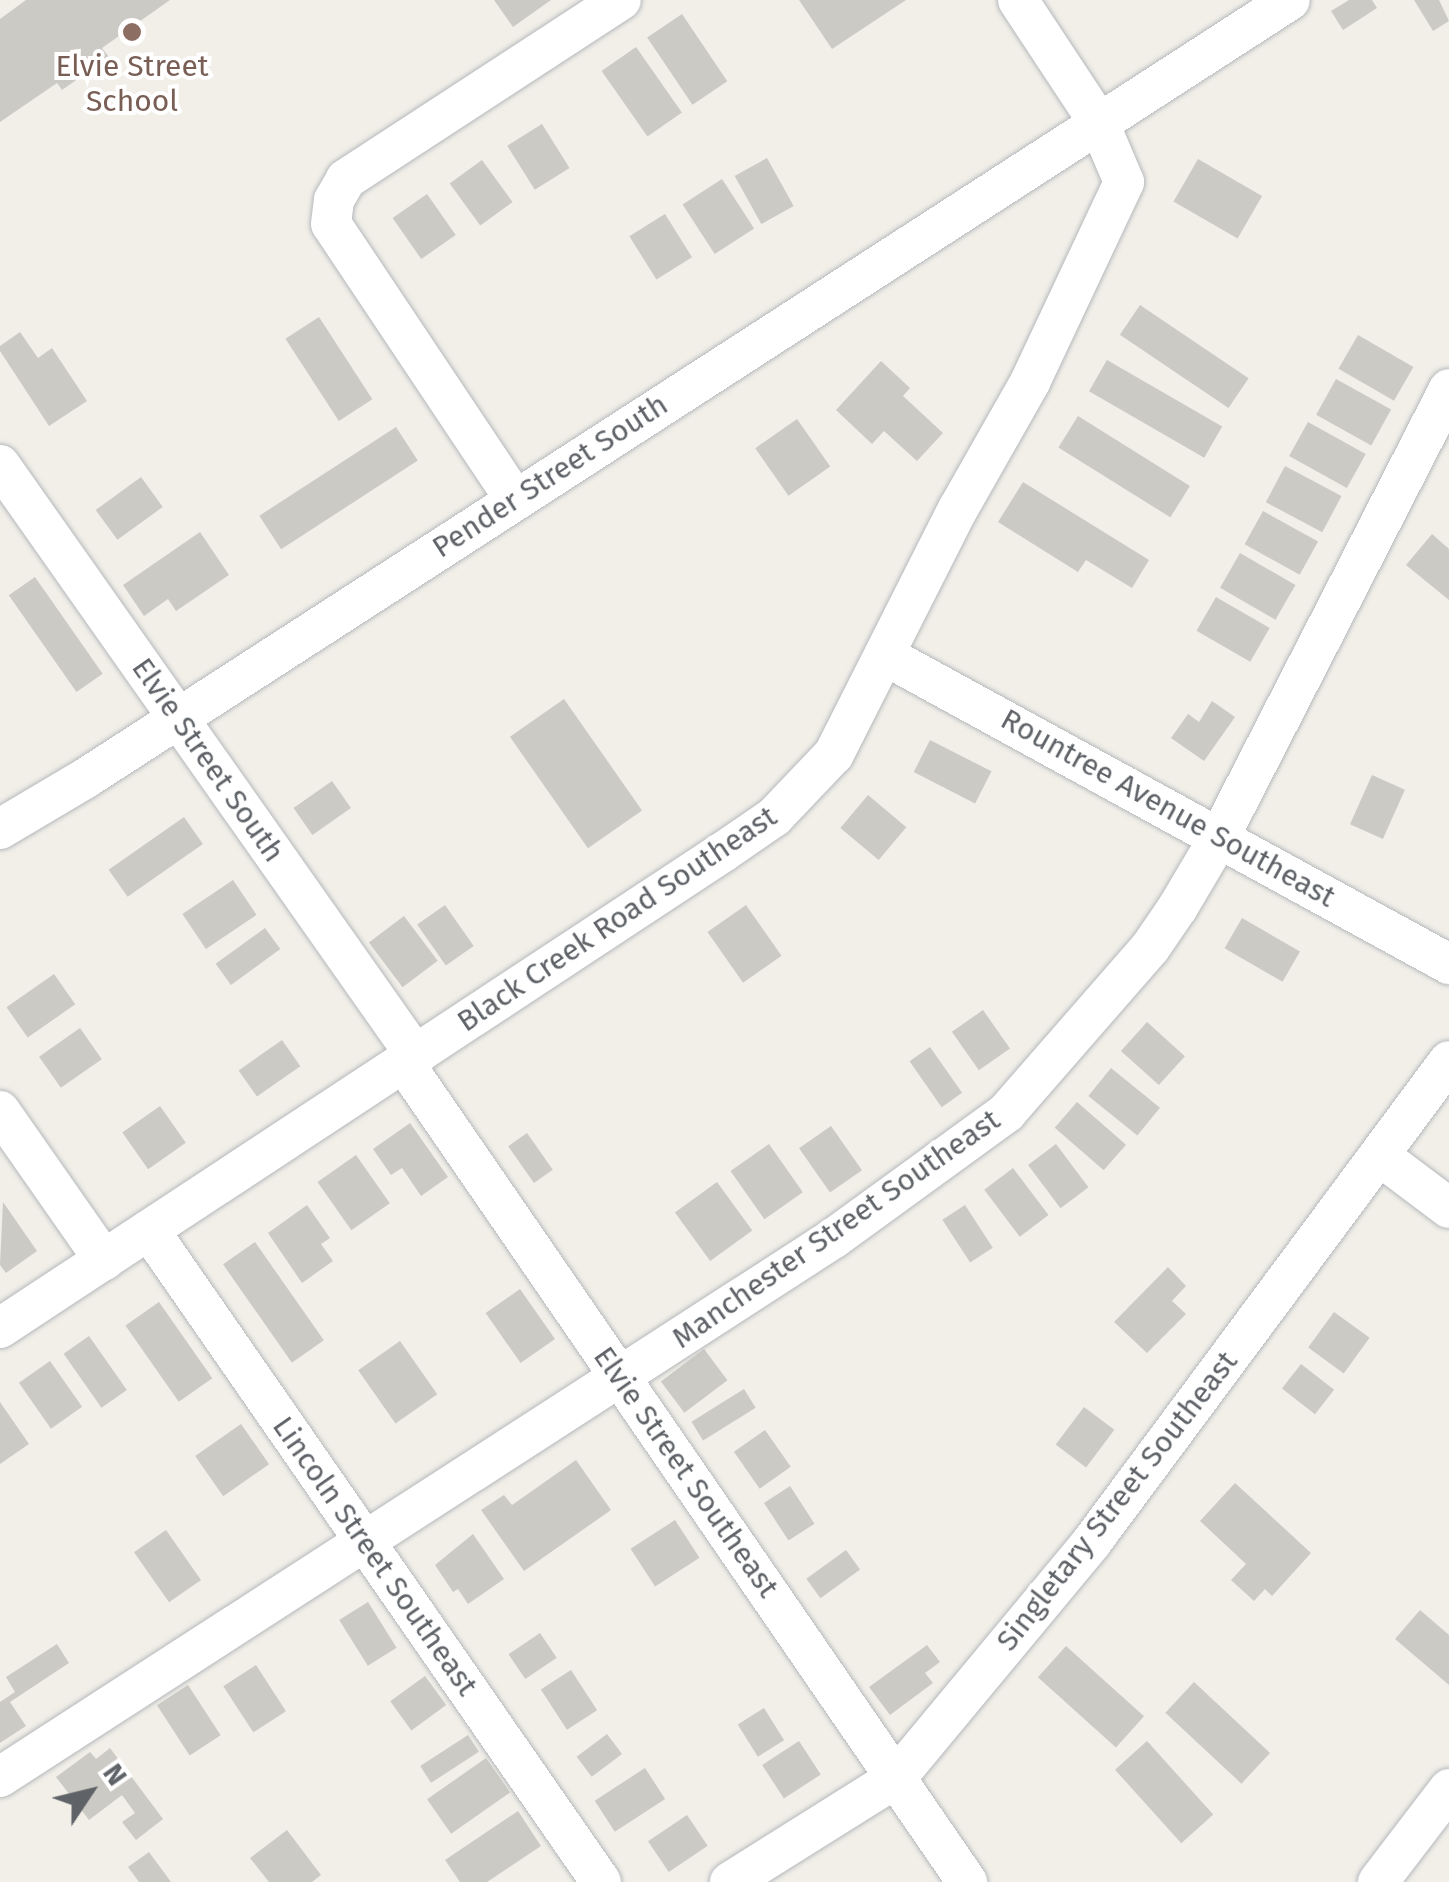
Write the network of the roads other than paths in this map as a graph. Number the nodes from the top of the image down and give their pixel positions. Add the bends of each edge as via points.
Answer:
1 (621, 0) edge
2 (1018, 0) edge
3 (1290, 0) edge
4 (1099, 123) junction
5 (1449, 389) edge
6 (0, 465) edge
7 (514, 498) junction
8 (886, 656) junction
9 (178, 718) junction
10 (0, 828) edge
11 (1220, 836) junction
12 (1449, 964) edge
13 (410, 1059) junction
14 (1449, 1061) edge
15 (0, 1111) edge
16 (1380, 1156) junction
17 (1449, 1208) edge
18 (149, 1230) junction
19 (104, 1260) junction
20 (0, 1328) edge
21 (620, 1377) junction
22 (366, 1542) junction
23 (0, 1777) edge
24 (896, 1778) junction
25 (1449, 1789) edge
26 (601, 1882) edge
27 (730, 1882) edge
28 (967, 1882) edge
29 (1378, 1882) edge

1 - 7 street via 346,178 334,200 331,224
2 - 4 street, Black Creek Road Southeast
3 - 4 street, Pender Street South
4 - 7 street, Pender Street South
4 - 8 street, Black Creek Road Southeast via 1124,182 1039,364
5 - 11 street, Manchester Street Southeast
6 - 9 street, Elvie Street South
7 - 9 street, Pender Street South
8 - 11 street, Rountree Avenue Southeast
8 - 13 street, Black Creek Road Southeast via 834,754 774,816
9 - 10 street, Pender Street South
9 - 13 street, Elvie Street South
11 - 12 street, Rountree Avenue Southeast
11 - 21 street, Manchester Street Southeast via 1150,948 1006,1113 834,1238
13 - 18 street, Black Creek Road Southeast
13 - 21 street, Elvie Street Southeast
14 - 16 street, Singletary Street Southeast
15 - 19 street
16 - 17 street
16 - 24 street, Singletary Street Southeast via 1091,1542
18 - 19 street, Black Creek Road Southeast
18 - 22 street, Lincoln Street Southeast
19 - 20 street, Black Creek Road Southeast
21 - 22 street, Manchester Street Southeast
21 - 24 street, Elvie Street Southeast
22 - 23 street, Manchester Street Southeast
22 - 26 street, Lincoln Street Southeast
24 - 27 street, Singletary Street Southeast
24 - 28 street, Elvie Street Southeast
25 - 29 street

